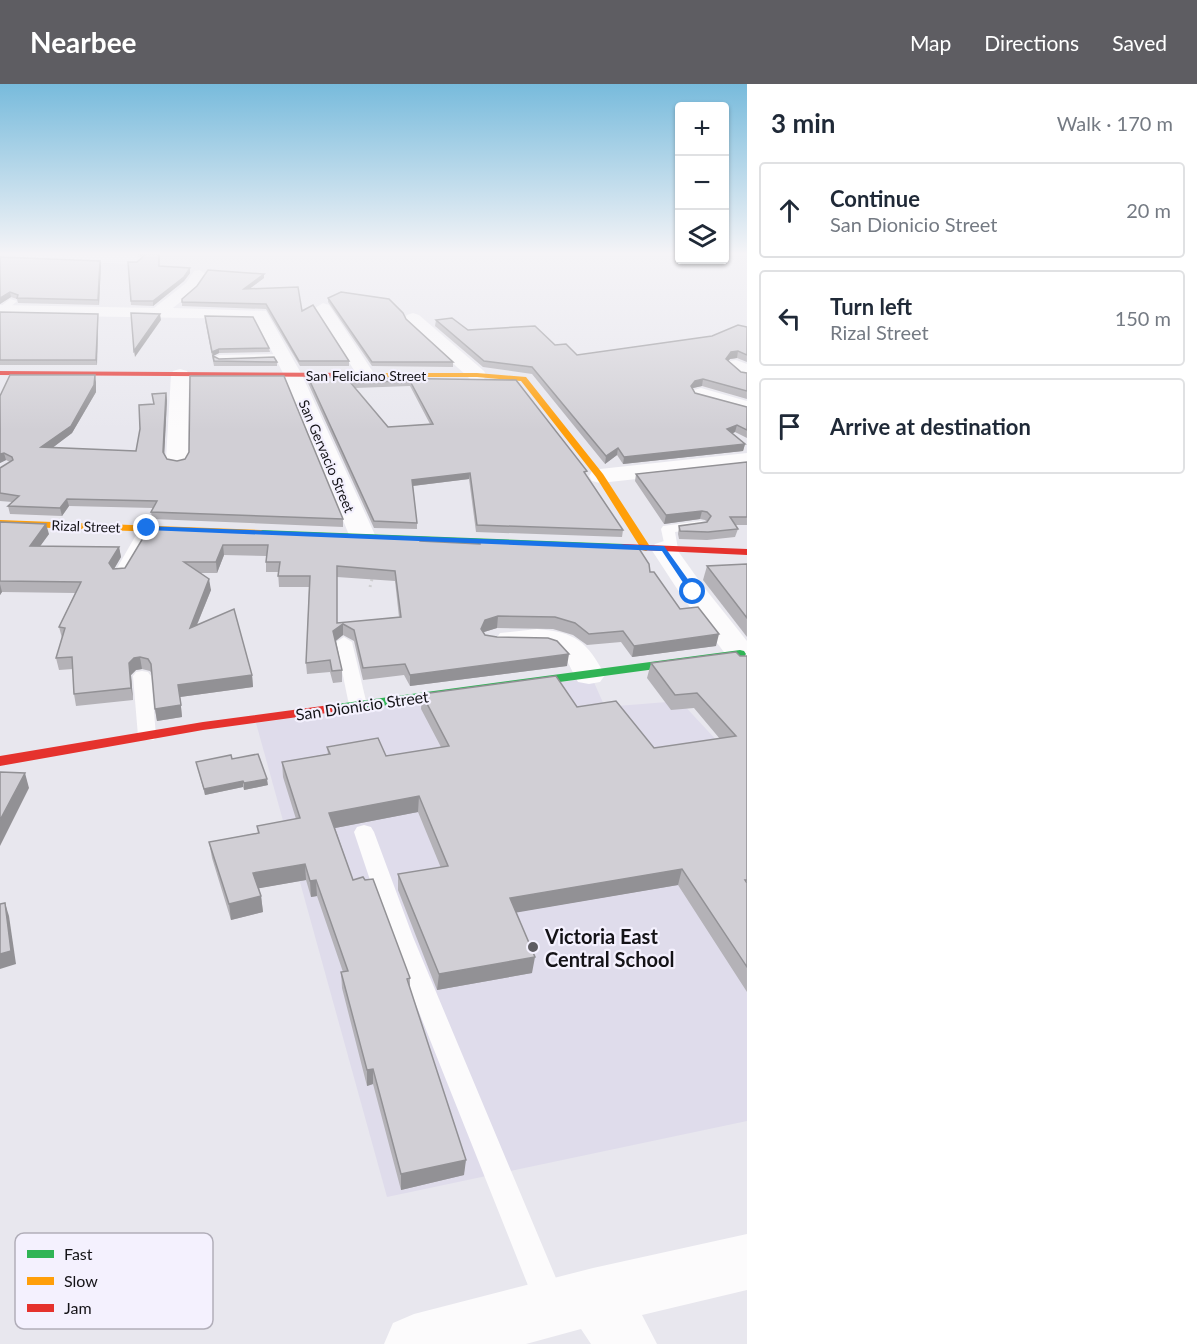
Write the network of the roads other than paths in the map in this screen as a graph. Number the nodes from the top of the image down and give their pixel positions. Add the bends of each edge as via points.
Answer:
1 (220, 313) edge
2 (326, 313) edge
3 (413, 318) dead end
4 (219, 358) edge
5 (288, 366) junction
6 (0, 373) edge
7 (180, 375) junction
8 (366, 375) junction
9 (477, 375) junction
10 (700, 394) edge
11 (747, 407) edge
12 (177, 459) edge
13 (747, 460) edge
14 (600, 476) junction
15 (0, 523) edge
16 (699, 525) edge
17 (147, 528) junction
18 (362, 536) junction
19 (660, 548) junction
20 (747, 552) edge
21 (120, 575) edge
22 (497, 639) edge
23 (344, 642) dead end
24 (743, 658) edge
25 (589, 675) junction
26 (142, 676) dead end
27 (358, 705) junction
28 (147, 736) junction
29 (0, 761) edge
30 (364, 832) dead end
31 (747, 1262) edge
32 (573, 1303) junction
33 (414, 1344) edge
34 (627, 1344) edge

1 - 5 street, San Gervacio Street via 260,314
2 - 8 street
3 - 9 street
4 - 5 lane
5 - 7 street, San Feliciano Street
5 - 8 street, San Feliciano Street
5 - 18 street, San Gervacio Street
6 - 7 street, San Feliciano Street
7 - 12 street
8 - 9 street, San Feliciano Street
9 - 14 street, San Feliciano Street via 523,379
10 - 11 street
13 - 14 street
14 - 19 street, San Feliciano Street
15 - 17 street, Rizal Street
16 - 19 lane via 668,529
17 - 18 street, Rizal Street
17 - 21 lane
18 - 19 street, Rizal Street
19 - 20 street, Rizal Street
19 - 24 street, San Dionicio Street
22 - 25 street via 537,638 567,645 577,653
23 - 27 lane
24 - 25 street, San Dionicio Street
25 - 27 street, San Dionicio Street
26 - 28 lane
27 - 28 street, San Dionicio Street
28 - 29 street, San Dionicio Street
30 - 32 lane via 400,937
31 - 32 street
32 - 33 street
32 - 34 street

